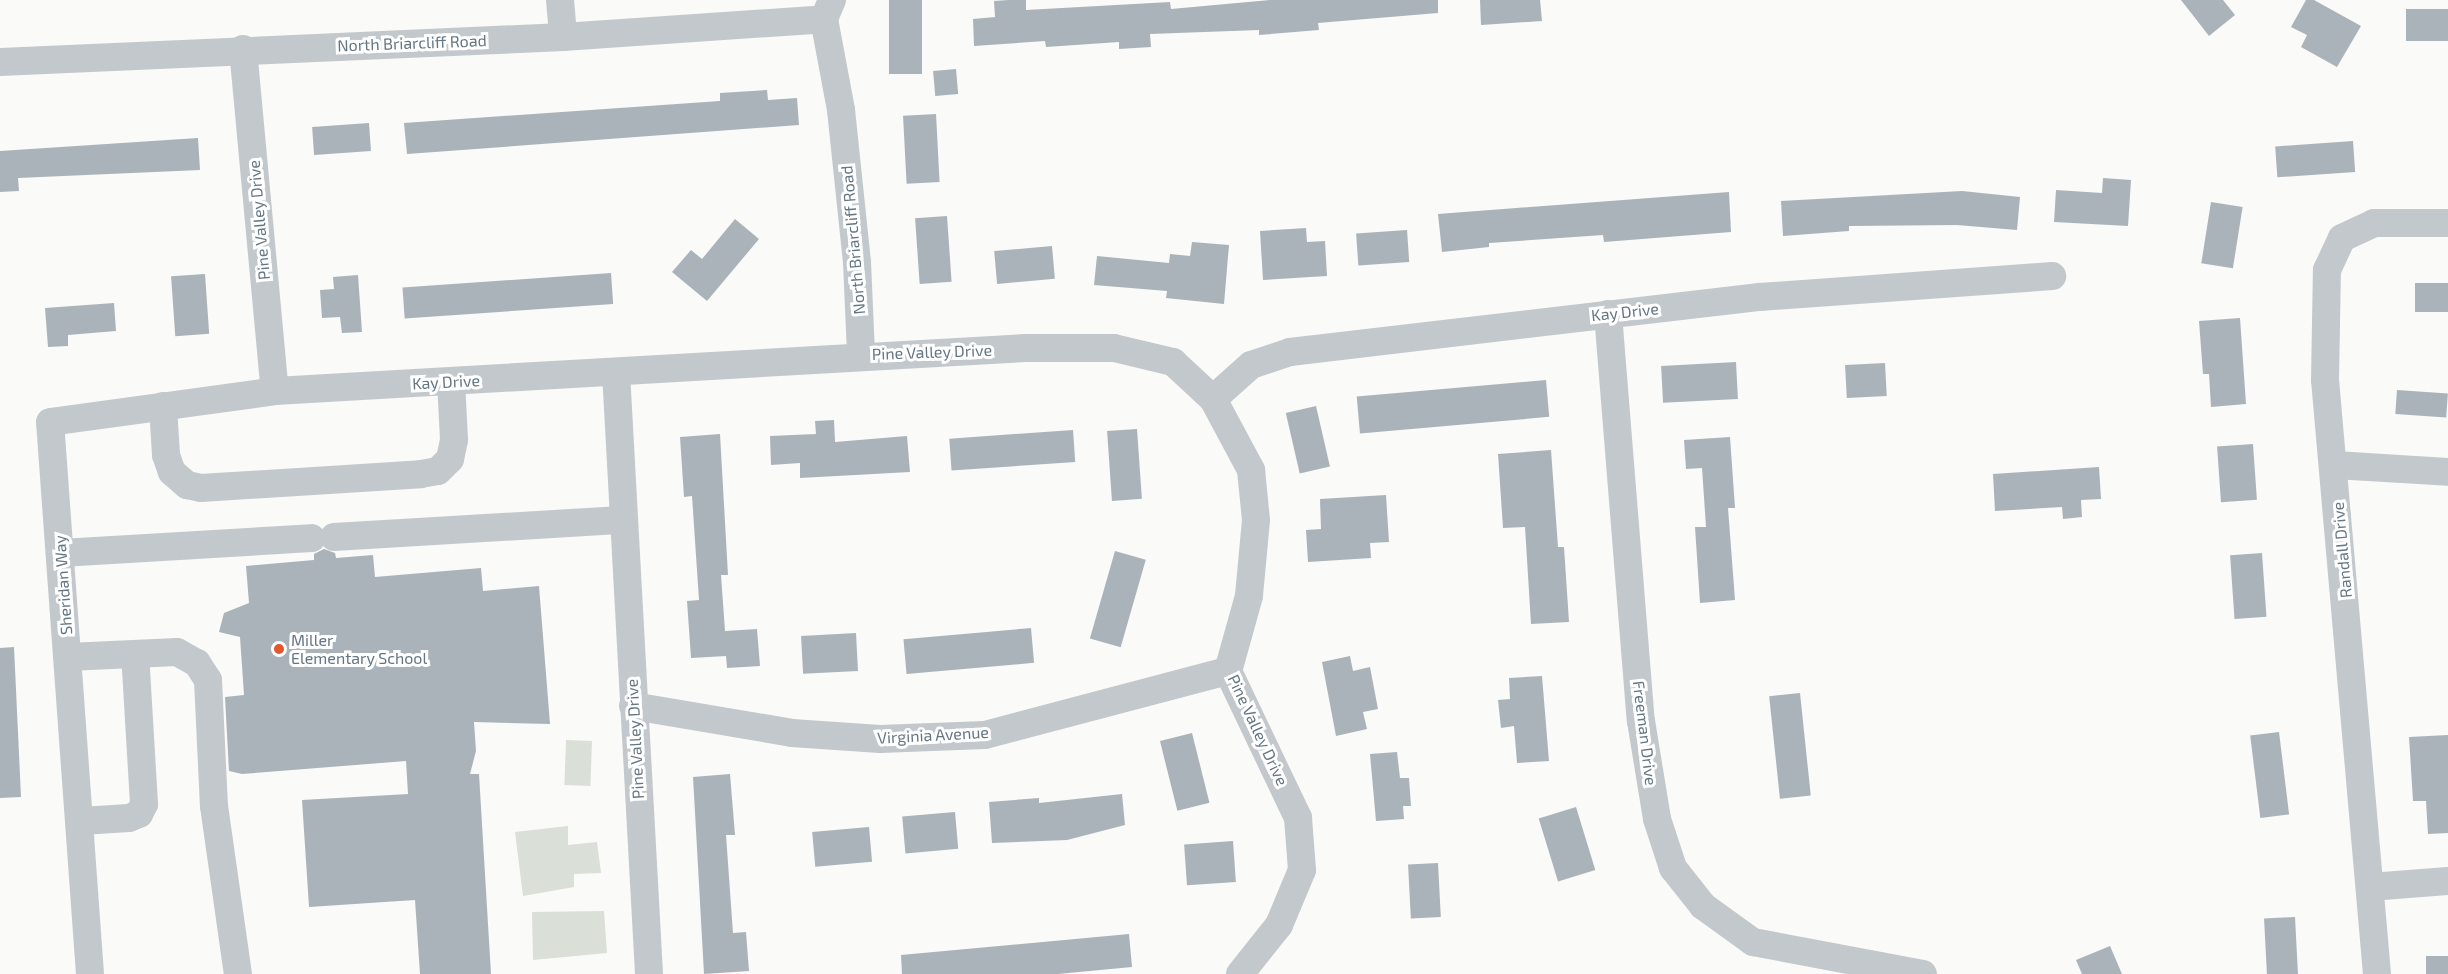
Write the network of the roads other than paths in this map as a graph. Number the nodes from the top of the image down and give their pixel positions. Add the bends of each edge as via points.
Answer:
1 (560, 0) edge
2 (828, 9) edge
3 (563, 37) junction
4 (243, 49) junction
5 (0, 62) edge
6 (2448, 223) edge
7 (2052, 276) dead end
8 (1608, 314) junction
9 (861, 355) junction
10 (616, 372) junction
11 (451, 381) junction
12 (275, 391) junction
13 (1213, 399) junction
14 (163, 406) junction
15 (2335, 465) junction
16 (2448, 472) edge
17 (623, 520) junction
18 (60, 553) junction
19 (135, 654) junction
20 (69, 657) junction
21 (1228, 672) junction
22 (633, 706) junction
23 (81, 821) junction
24 (2448, 881) edge
25 (2370, 887) junction
26 (90, 974) edge
27 (238, 974) edge
28 (649, 974) edge
29 (1240, 974) edge
30 (1923, 974) edge
31 (2377, 974) edge

1 - 3 street
2 - 3 street, North Briarcliff Road
2 - 9 street, North Briarcliff Road via 856,262
3 - 4 street, North Briarcliff Road
4 - 5 street, North Briarcliff Road
4 - 12 street, Pine Valley Drive
6 - 15 street, Randall Drive via 2374,224 2342,238 2327,270 2325,380
7 - 8 street, Kay Drive via 1760,297
8 - 13 street, Kay Drive via 1290,352 1251,365
8 - 30 street, Freeman Drive via 1641,721 1657,819 1673,868 1703,906 1753,942
9 - 10 street, Pine Valley Drive
9 - 13 street, Pine Valley Drive via 1114,348 1173,362
10 - 11 street, Kay Drive
10 - 17 street, Pine Valley Drive
11 - 12 street, Kay Drive
11 - 14 street via 454,440 450,459 438,471 421,474 201,488 187,485 172,472 166,455
12 - 14 street, Sheridan Way
13 - 21 street, Pine Valley Drive via 1251,470 1256,520 1249,596
14 - 18 street, Sheridan Way via 50,422
15 - 16 street
15 - 25 street, Randall Drive
17 - 18 street
17 - 22 street, Pine Valley Drive
18 - 20 street, Sheridan Way
19 - 20 street
19 - 23 street via 144,804 139,813 129,818
19 - 27 street via 177,652 197,663 208,680 214,806
20 - 23 street, Sheridan Way
21 - 22 street, Virginia Avenue via 985,735 880,739 792,733
21 - 29 street, Pine Valley Drive via 1298,818 1302,870 1279,925
22 - 28 street, Pine Valley Drive
23 - 26 street, Sheridan Way
24 - 25 street
25 - 31 street, Randall Drive

